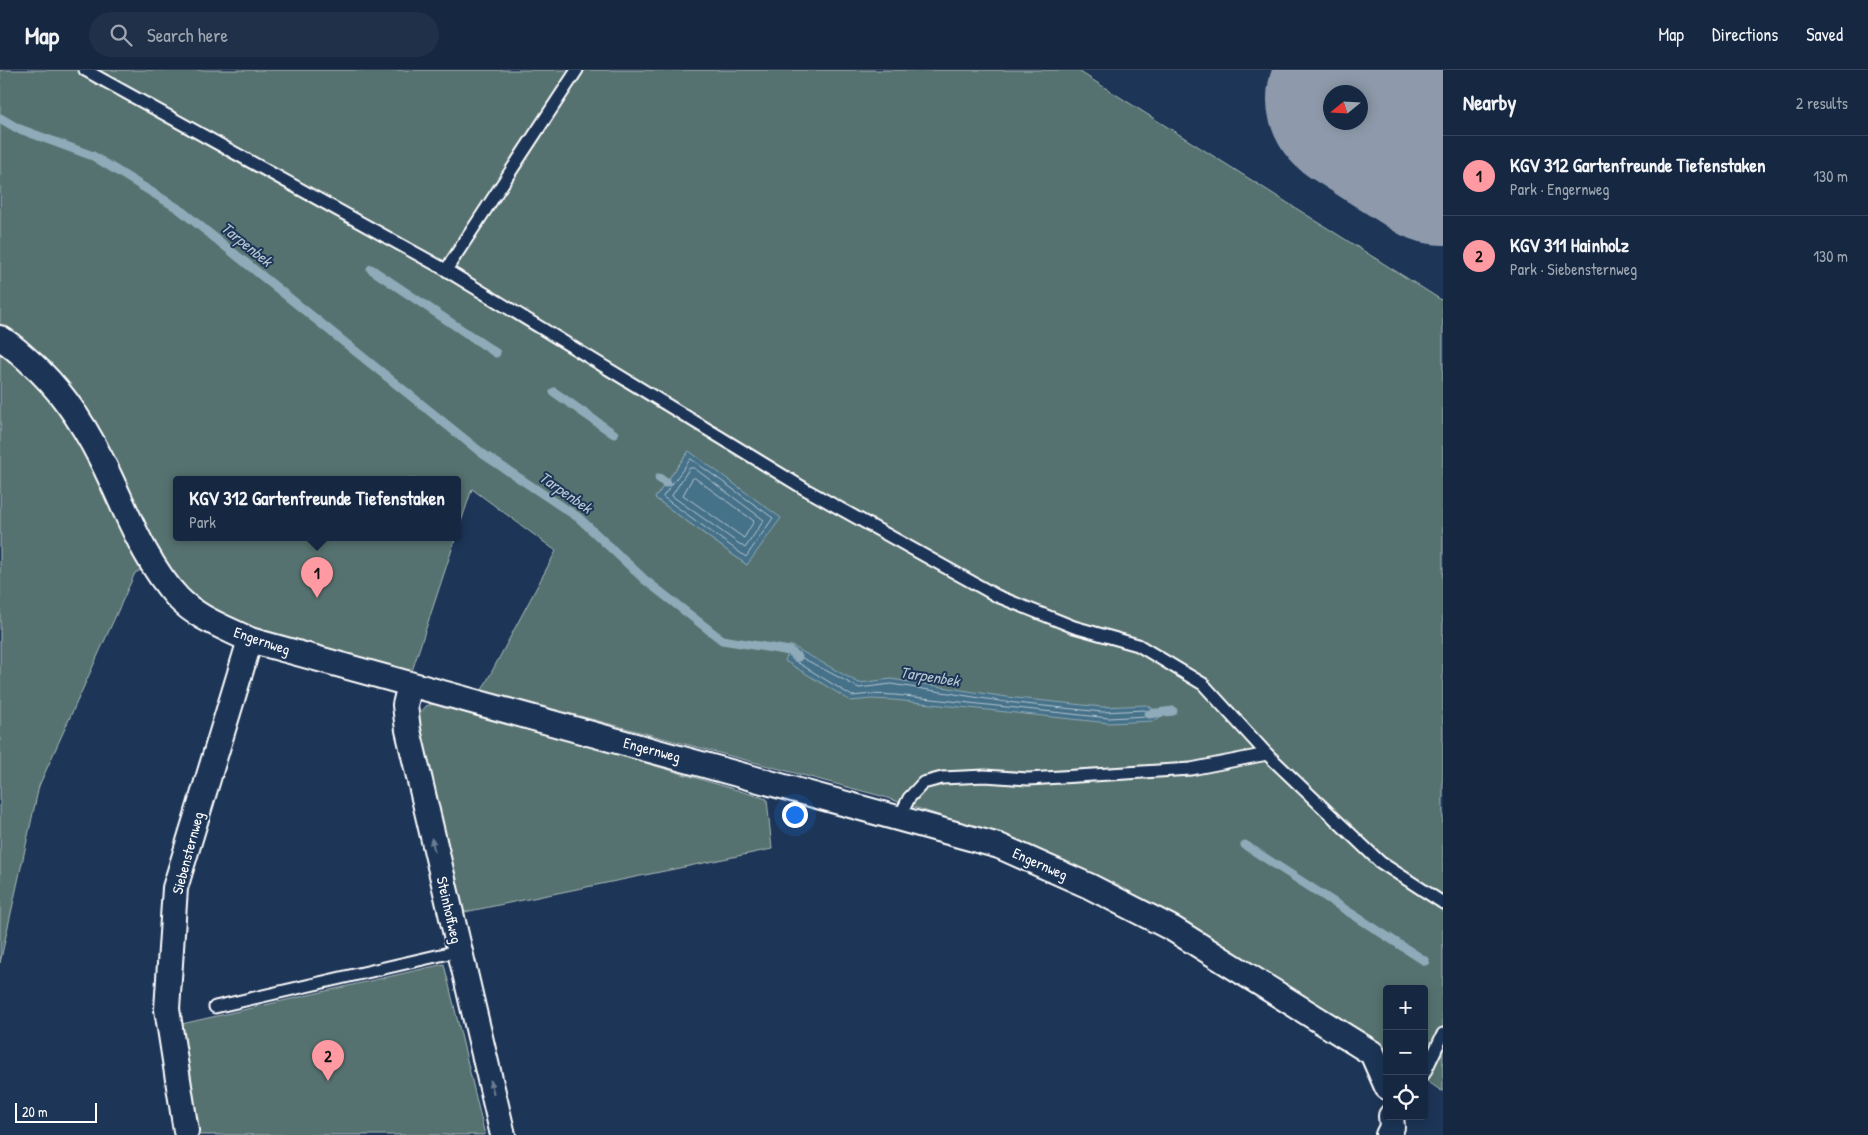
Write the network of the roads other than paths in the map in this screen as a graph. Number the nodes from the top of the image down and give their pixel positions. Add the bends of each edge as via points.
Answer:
1 (85, 70) edge
2 (577, 70) edge
3 (446, 270) junction
4 (0, 338) edge
5 (250, 640) junction
6 (410, 685) junction
7 (1267, 754) junction
8 (899, 818) junction
9 (1443, 903) edge
10 (458, 952) junction
11 (215, 1007) dead end
12 (1443, 1034) edge
13 (1428, 1066) edge
14 (1383, 1077) edge
15 (186, 1132) dead end
16 (503, 1135) edge

1 - 3 lane
2 - 3 lane
3 - 7 lane via 805,489 997,596 1074,627 1138,646 1203,684
4 - 5 street, Engernweg via 49,378 74,412 101,457 137,537 162,579 203,617
5 - 6 street, Engernweg
5 - 15 street, Siebensternweg via 176,888 167,1009
6 - 8 street, Engernweg
10 -> 6 street, Steinhoffweg via 408,730 405,705
7 - 8 lane via 1181,769 1028,779 942,778 924,783 909,798
7 - 9 lane via 1380,862
8 - 14 street, Engernweg via 999,846 1089,886 1173,930 1372,1053
10 - 11 lane
16 -> 10 street, Steinhoffweg
12 - 13 lane

